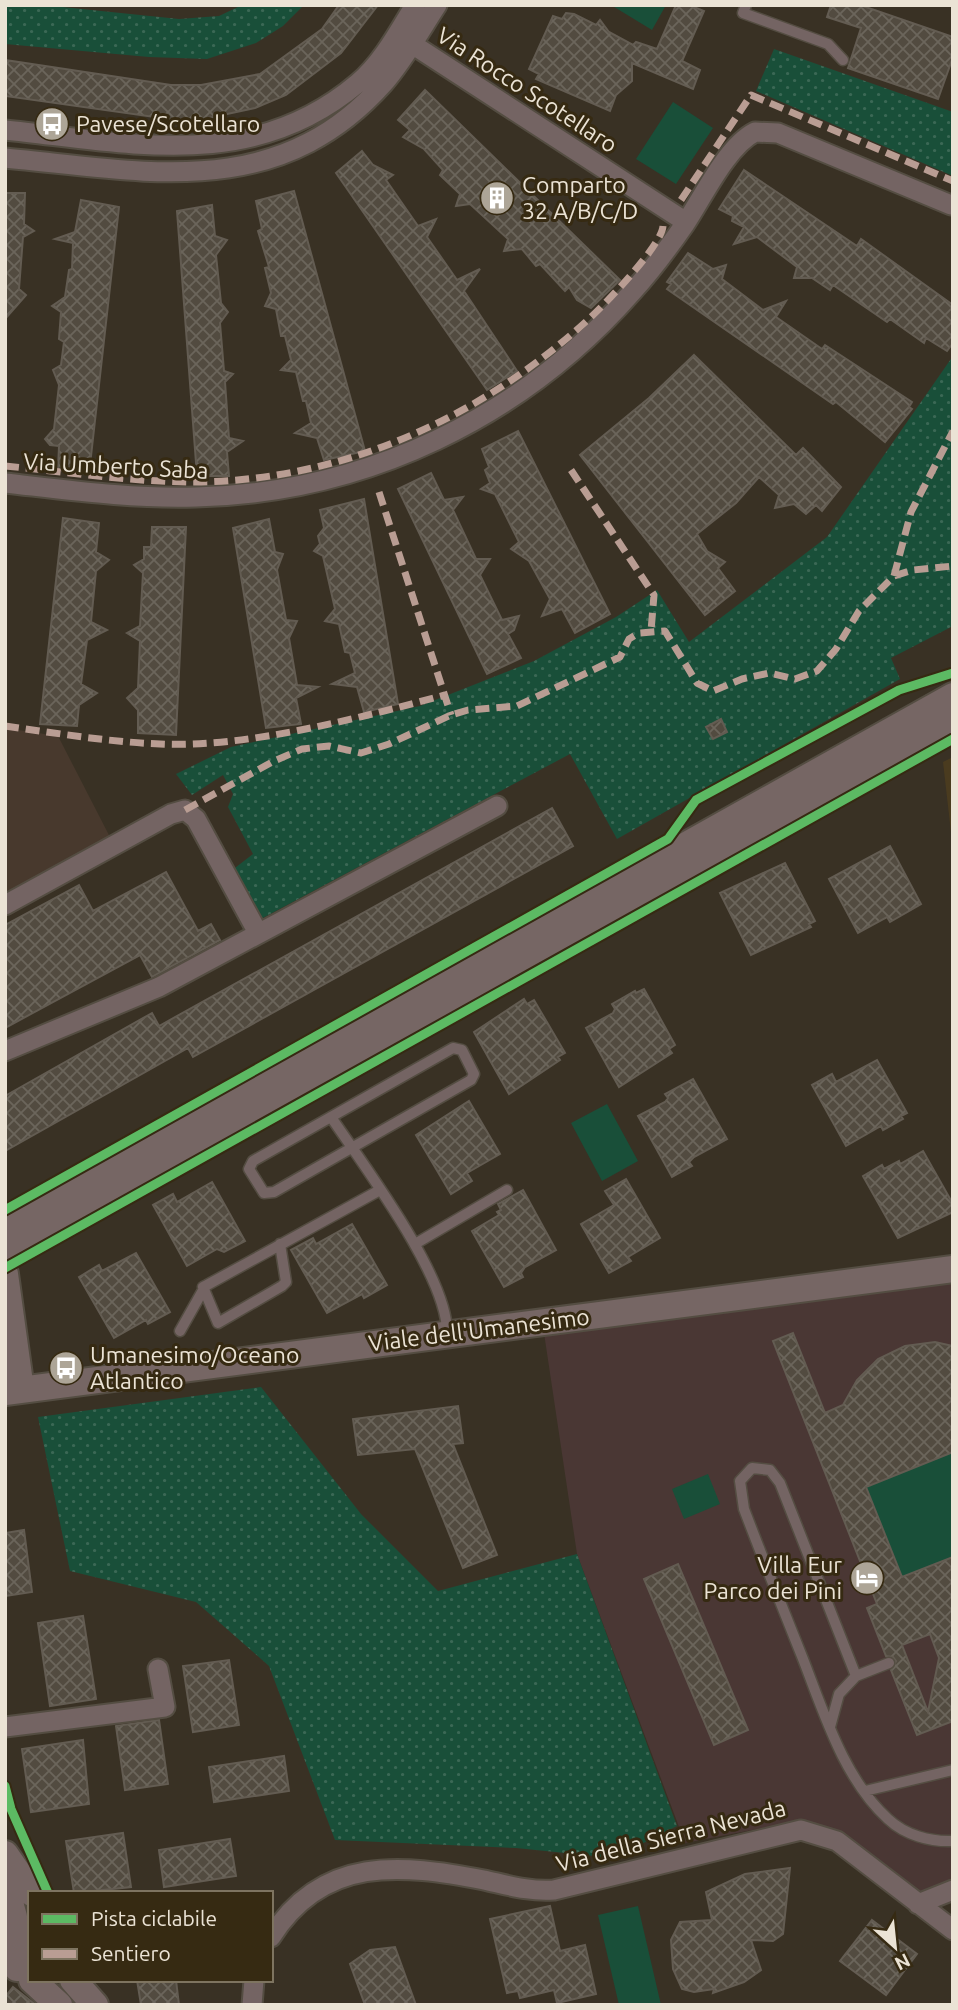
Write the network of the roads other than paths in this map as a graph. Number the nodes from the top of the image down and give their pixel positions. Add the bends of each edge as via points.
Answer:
1 (415, 5) edge
2 (438, 5) edge
3 (746, 5) edge
4 (412, 44) junction
5 (843, 60) dead end
6 (5, 130) edge
7 (142, 145) junction
8 (5, 158) edge
9 (139, 170) junction
10 (951, 205) dead end
11 (686, 222) junction
12 (5, 483) edge
13 (953, 696) edge
14 (953, 722) edge
15 (497, 806) dead end
16 (5, 905) edge
17 (258, 933) junction
18 (5, 1051) edge
19 (331, 1117) junction
20 (352, 1148) junction
21 (380, 1190) junction
22 (507, 1190) dead end
23 (5, 1226) edge
24 (281, 1244) junction
25 (415, 1244) junction
26 (5, 1252) edge
27 (953, 1269) edge
28 (5, 1274) edge
29 (202, 1292) junction
30 (180, 1331) dead end
31 (447, 1335) junction
32 (13, 1391) edge
33 (888, 1663) dead end
34 (158, 1669) dead end
35 (856, 1676) junction
36 (5, 1727) edge
37 (830, 1727) junction
38 (953, 1770) edge
39 (865, 1791) junction
40 (953, 1841) edge
41 (5, 1854) edge
42 (5, 1884) edge
43 (953, 1890) edge
44 (31, 1891) edge
45 (918, 1904) junction
46 (953, 1930) edge
47 (273, 1934) edge
48 (17, 1937) edge
49 (21, 1972) edge
50 (32, 1982) edge
51 (75, 1982) edge
52 (254, 1982) edge
53 (58, 2005) edge
54 (95, 2005) edge
55 (252, 2005) edge

1 - 7 street via 360,82 312,115 271,133 228,143
2 - 4 street
3 - 5 lane via 743,13 828,44
4 - 9 street via 363,104 301,146 215,172
4 - 11 street, Via Rocco Scotellaro
6 - 7 street
7 - 9 street
8 - 9 street
10 - 11 street, Via Umberto Saba via 766,130 748,135 738,145
11 - 12 street, Via Umberto Saba via 633,292 555,367 474,422 388,461 319,482 224,496 148,496
13 - 23 main road
14 - 26 main road
15 - 17 street
16 - 17 street via 185,810 196,819
17 - 18 street via 146,993
19 - 20 lane
19 - 20 lane via 253,1161 249,1169 264,1193 274,1192
19 - 20 lane via 453,1048 462,1049 475,1077
20 - 21 lane
21 - 24 lane
21 - 25 lane
22 - 25 lane
24 - 29 lane
24 - 29 lane via 286,1282 222,1323
25 - 31 lane via 445,1313
27 - 31 main road, Viale dell'Umanesimo
28 - 32 main road
29 - 30 lane
31 - 32 main road, Viale dell'Umanesimo
33 - 35 lane
34 - 36 street via 165,1707
35 - 37 lane via 839,1695
35 - 37 lane via 780,1483 770,1470 752,1468 740,1481 744,1509
37 - 39 lane
38 - 39 lane
39 - 40 lane via 887,1819 906,1831
41 - 44 main road
42 - 48 main road
43 - 45 street
45 - 46 street, Via della Sierra Nevada
45 - 47 street, Via della Sierra Nevada via 837,1841 801,1830 554,1891 417,1869 366,1870 311,1894
48 - 49 main road
50 - 53 main road
51 - 54 main road
52 - 55 street

